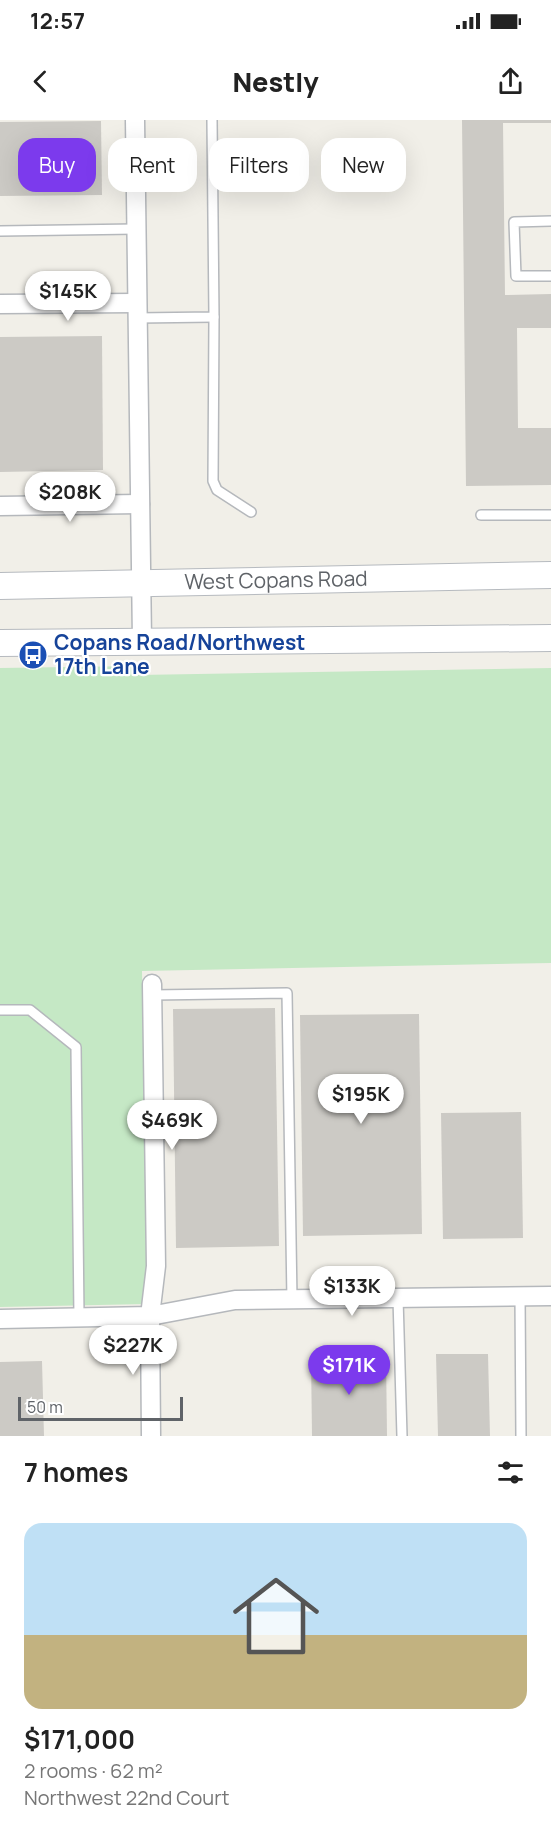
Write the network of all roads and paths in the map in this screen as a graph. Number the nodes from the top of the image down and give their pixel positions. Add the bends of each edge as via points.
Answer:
1 (135, 120) edge
2 (212, 120) edge
3 (551, 221) edge
4 (136, 229) junction
5 (0, 231) edge
6 (551, 276) edge
7 (0, 304) edge
8 (136, 310) junction
9 (214, 317) junction
10 (140, 504) junction
11 (0, 506) edge
12 (251, 512) dead end
13 (481, 515) dead end
14 (551, 515) edge
15 (551, 575) edge
16 (141, 583) junction
17 (0, 586) edge
18 (551, 638) edge
19 (142, 641) junction
20 (0, 643) edge
21 (153, 990) joint
22 (0, 1010) edge
23 (520, 1296) junction
24 (551, 1296) edge
25 (398, 1298) junction
26 (292, 1300) junction
27 (150, 1316) junction
28 (79, 1317) junction
29 (0, 1319) edge
30 (152, 1436) edge
31 (402, 1436) edge
32 (521, 1436) edge

1 - 4 street
2 - 9 lane
3 - 6 lane via 514,222 516,276
4 - 5 lane
4 - 8 street
7 - 8 street
8 - 9 lane
8 - 10 street
9 - 12 lane via 213,481 217,490
10 - 11 street
10 - 16 street
13 - 14 lane
15 - 16 main road, West Copans Road
16 - 17 main road, West Copans Road
16 - 19 street
18 - 19 main road
19 - 20 main road
21 - 26 lane via 286,993
21 - 27 street via 156,1266
22 - 28 lane via 30,1010 76,1047
23 - 24 street
23 - 25 street
23 - 32 lane
25 - 26 street
25 - 31 lane
26 - 27 street via 235,1300
27 - 28 street
27 - 30 street
28 - 29 street

